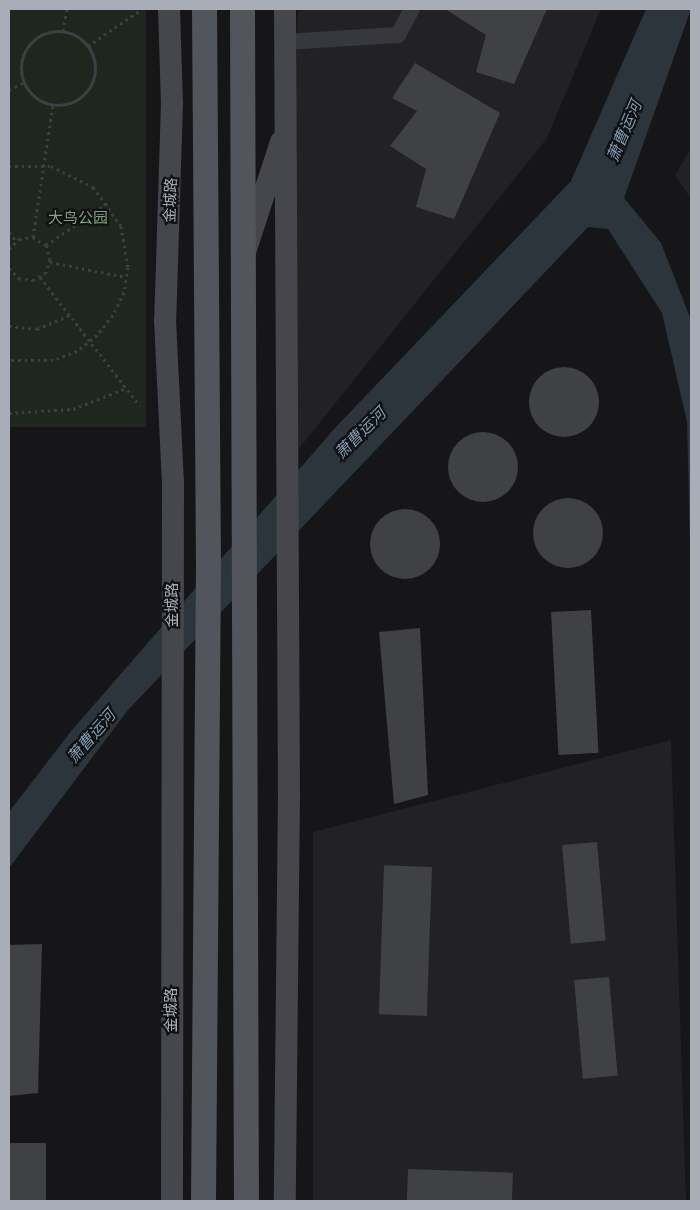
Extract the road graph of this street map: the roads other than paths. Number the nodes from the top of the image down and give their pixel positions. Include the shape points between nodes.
1 (169, 9) edge
2 (204, 9) edge
3 (242, 9) edge
4 (285, 9) edge
5 (412, 9) edge
6 (286, 42) junction
7 (287, 122) junction
8 (245, 253) junction
9 (200, 1196) edge
10 (172, 1201) edge
11 (246, 1201) edge
12 (285, 1201) edge

1 - 10 main road, 金城路 via 172,103 165,320 174,482
2 - 9 main road via 208,567
3 - 8 main road
4 - 6 main road
5 - 6 street via 398,35
6 - 7 main road
7 - 8 main road
7 - 12 main road
8 - 11 main road

